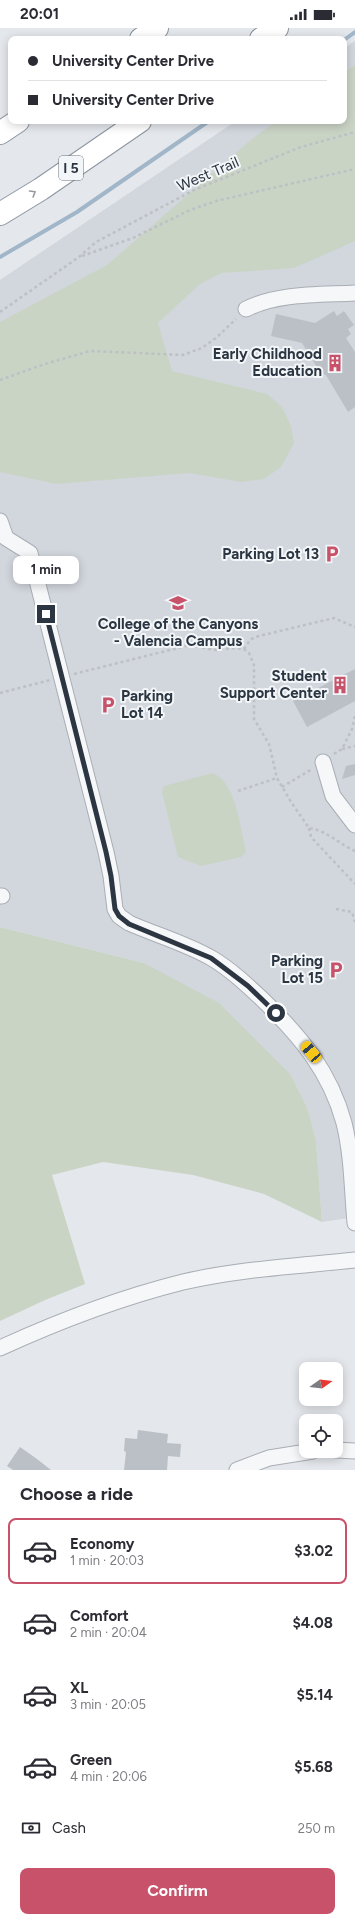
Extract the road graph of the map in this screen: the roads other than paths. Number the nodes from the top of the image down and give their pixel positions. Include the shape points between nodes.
1 (158, 28) edge
2 (277, 28) edge
3 (146, 36) edge
4 (265, 36) edge
5 (14, 124) edge
6 (136, 124) edge
7 (0, 133) edge
8 (0, 214) edge
9 (355, 293) edge
10 (246, 309) road end
11 (0, 521) edge
12 (323, 762) road end
13 (355, 825) edge
14 (355, 1223) edge
15 (355, 1260) edge
16 (0, 1348) edge
17 (343, 1450) edge
18 (355, 1451) edge
19 (299, 1453) edge
20 (237, 1470) edge

1 - 3 highway
2 - 4 highway
5 - 7 highway
8 -> 6 highway, I 5
9 - 10 street via 291,297 259,303
11 - 14 street via 6,538 30,553 106,852 115,909 129,924 206,956 225,967 292,1028 311,1052 325,1077 344,1124
12 - 13 street via 333,796
15 - 16 street via 270,1268 184,1282 100,1306
17 - 18 street
19 - 20 street via 269,1458

